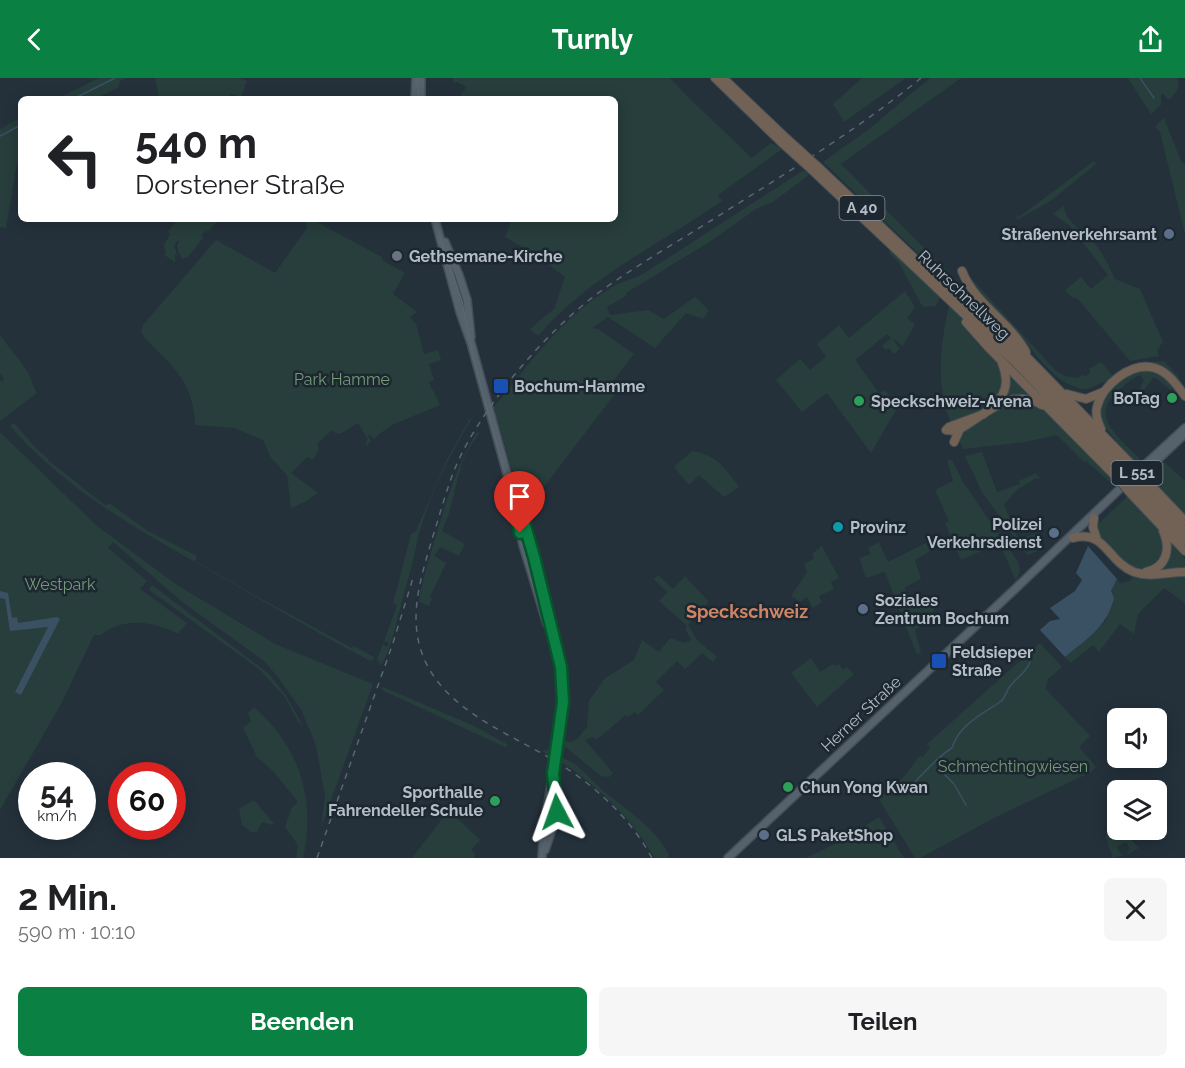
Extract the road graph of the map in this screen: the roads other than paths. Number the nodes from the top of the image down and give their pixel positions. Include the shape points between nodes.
1 (418, 78) edge
2 (715, 78) edge
3 (723, 78) edge
4 (731, 78) edge
5 (416, 96) edge
6 (421, 96) edge
7 (771, 124) junction
8 (784, 140) junction
9 (436, 222) edge
10 (962, 271) dead end
11 (955, 299) junction
12 (460, 312) junction
13 (470, 317) junction
14 (465, 329) junction
15 (471, 343) junction
16 (1001, 359) junction
17 (1036, 366) junction
18 (1056, 386) junction
19 (1107, 389) junction
20 (1185, 396) edge
21 (987, 411) junction
22 (1056, 414) junction
23 (1185, 428) edge
24 (960, 429) junction
25 (1185, 435) edge
26 (954, 442) dead end
27 (1113, 445) junction
28 (1127, 474) junction
29 (1139, 487) junction
30 (1094, 518) junction
31 (1157, 521) junction
32 (1185, 521) edge
33 (1185, 532) edge
34 (1073, 538) junction
35 (1097, 540) junction
36 (1185, 540) edge
37 (1185, 551) edge
38 (1034, 571) junction
39 (1185, 572) edge
40 (1138, 573) junction
41 (542, 858) edge
42 (728, 858) edge

1 - 5 main road
1 - 6 main road
2 - 8 highway, Ruhrschnellweg / A 40
3 - 7 highway, Ruhrschnellweg / A 40
4 - 7 highway
7 - 8 highway, Ruhrschnellweg / A 40
8 - 11 highway, Ruhrschnellweg / A 40, bridge
9 - 12 main road
9 - 13 main road via 459,275
10 - 17 highway via 973,291 1014,334
11 - 16 highway via 956,309
11 - 17 highway via 1004,334
11 - 28 highway, Ruhrschnellweg / A 40
12 - 13 main road
12 - 14 main road
13 - 14 main road
13 - 15 main road
14 - 15 main road
15 - 41 main road via 520,533 561,667 563,696
16 - 21 highway via 1005,389
16 - 22 highway
17 - 18 highway
18 - 19 highway via 1086,399
18 - 27 highway
19 - 20 highway via 1127,372 1149,367 1163,372
19 - 27 highway via 1096,416
21 - 22 highway via 1021,397
21 - 24 highway
21 - 24 highway via 946,430
22 - 28 highway
23 - 38 main road, Herner Straße / L 551
24 - 26 highway
25 - 30 main road, Herner Straße / L 551
27 - 28 highway
28 - 29 highway, Ruhrschnellweg / A 40, bridge
28 - 29 highway, bridge
29 - 31 highway
29 - 32 highway
29 - 33 highway, Ruhrschnellweg / A 40
29 - 36 highway, Ruhrschnellweg / A 40
30 - 34 main road, Herner Straße / L 551
30 - 35 highway
31 - 37 highway
31 - 40 highway via 1167,541 1167,554 1156,568
34 - 35 highway via 1086,535
34 - 38 main road, Herner Straße / L 551
35 - 40 highway via 1120,564
38 - 42 main road, Herner Straße / L 551
39 - 40 highway

